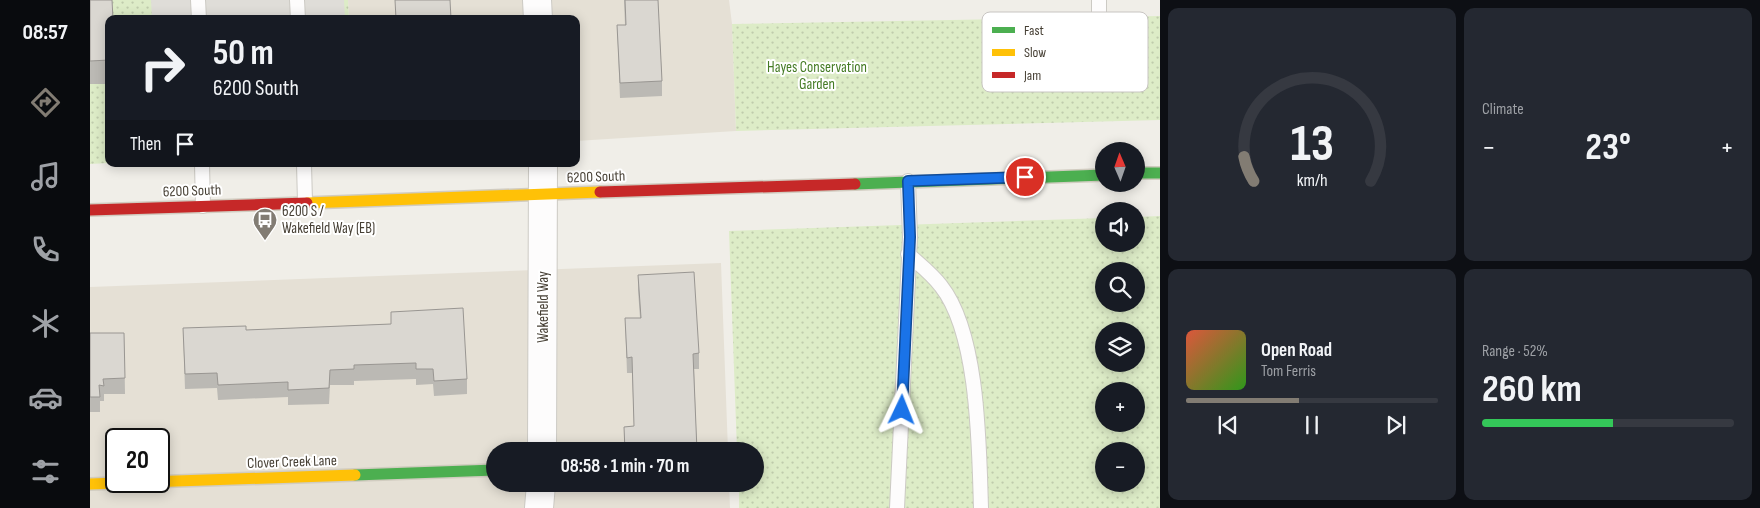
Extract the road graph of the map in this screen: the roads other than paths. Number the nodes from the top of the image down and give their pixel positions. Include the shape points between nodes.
1 (198, 0) edge
2 (297, 0) edge
3 (537, 0) edge
4 (199, 15) edge
5 (298, 15) edge
6 (538, 15) edge
7 (202, 167) edge
8 (304, 167) edge
9 (543, 167) edge
10 (1160, 173) edge
11 (1095, 174) edge
12 (1145, 174) edge
13 (908, 181) junction
14 (544, 194) junction
15 (306, 202) junction
16 (204, 206) junction
17 (90, 210) edge
18 (908, 254) junction
19 (542, 442) edge
20 (486, 470) edge
21 (90, 484) edge
22 (540, 492) edge
23 (539, 508) edge
24 (897, 508) edge
25 (981, 508) edge

1 - 4 lane
2 - 5 lane
3 - 6 street
7 - 16 lane
8 - 15 lane
9 - 14 street, Wakefield Way
10 - 12 main road
11 - 13 main road, 6200 South
13 - 14 main road, 6200 South
13 - 18 lane
14 - 15 main road, 6200 South
14 - 19 street, Wakefield Way
15 - 16 main road, 6200 South
16 - 17 main road, 6200 South
18 - 24 lane
18 - 25 lane via 942,287 966,335 979,438
20 - 21 main road, Clover Creek Lane
22 - 23 street

